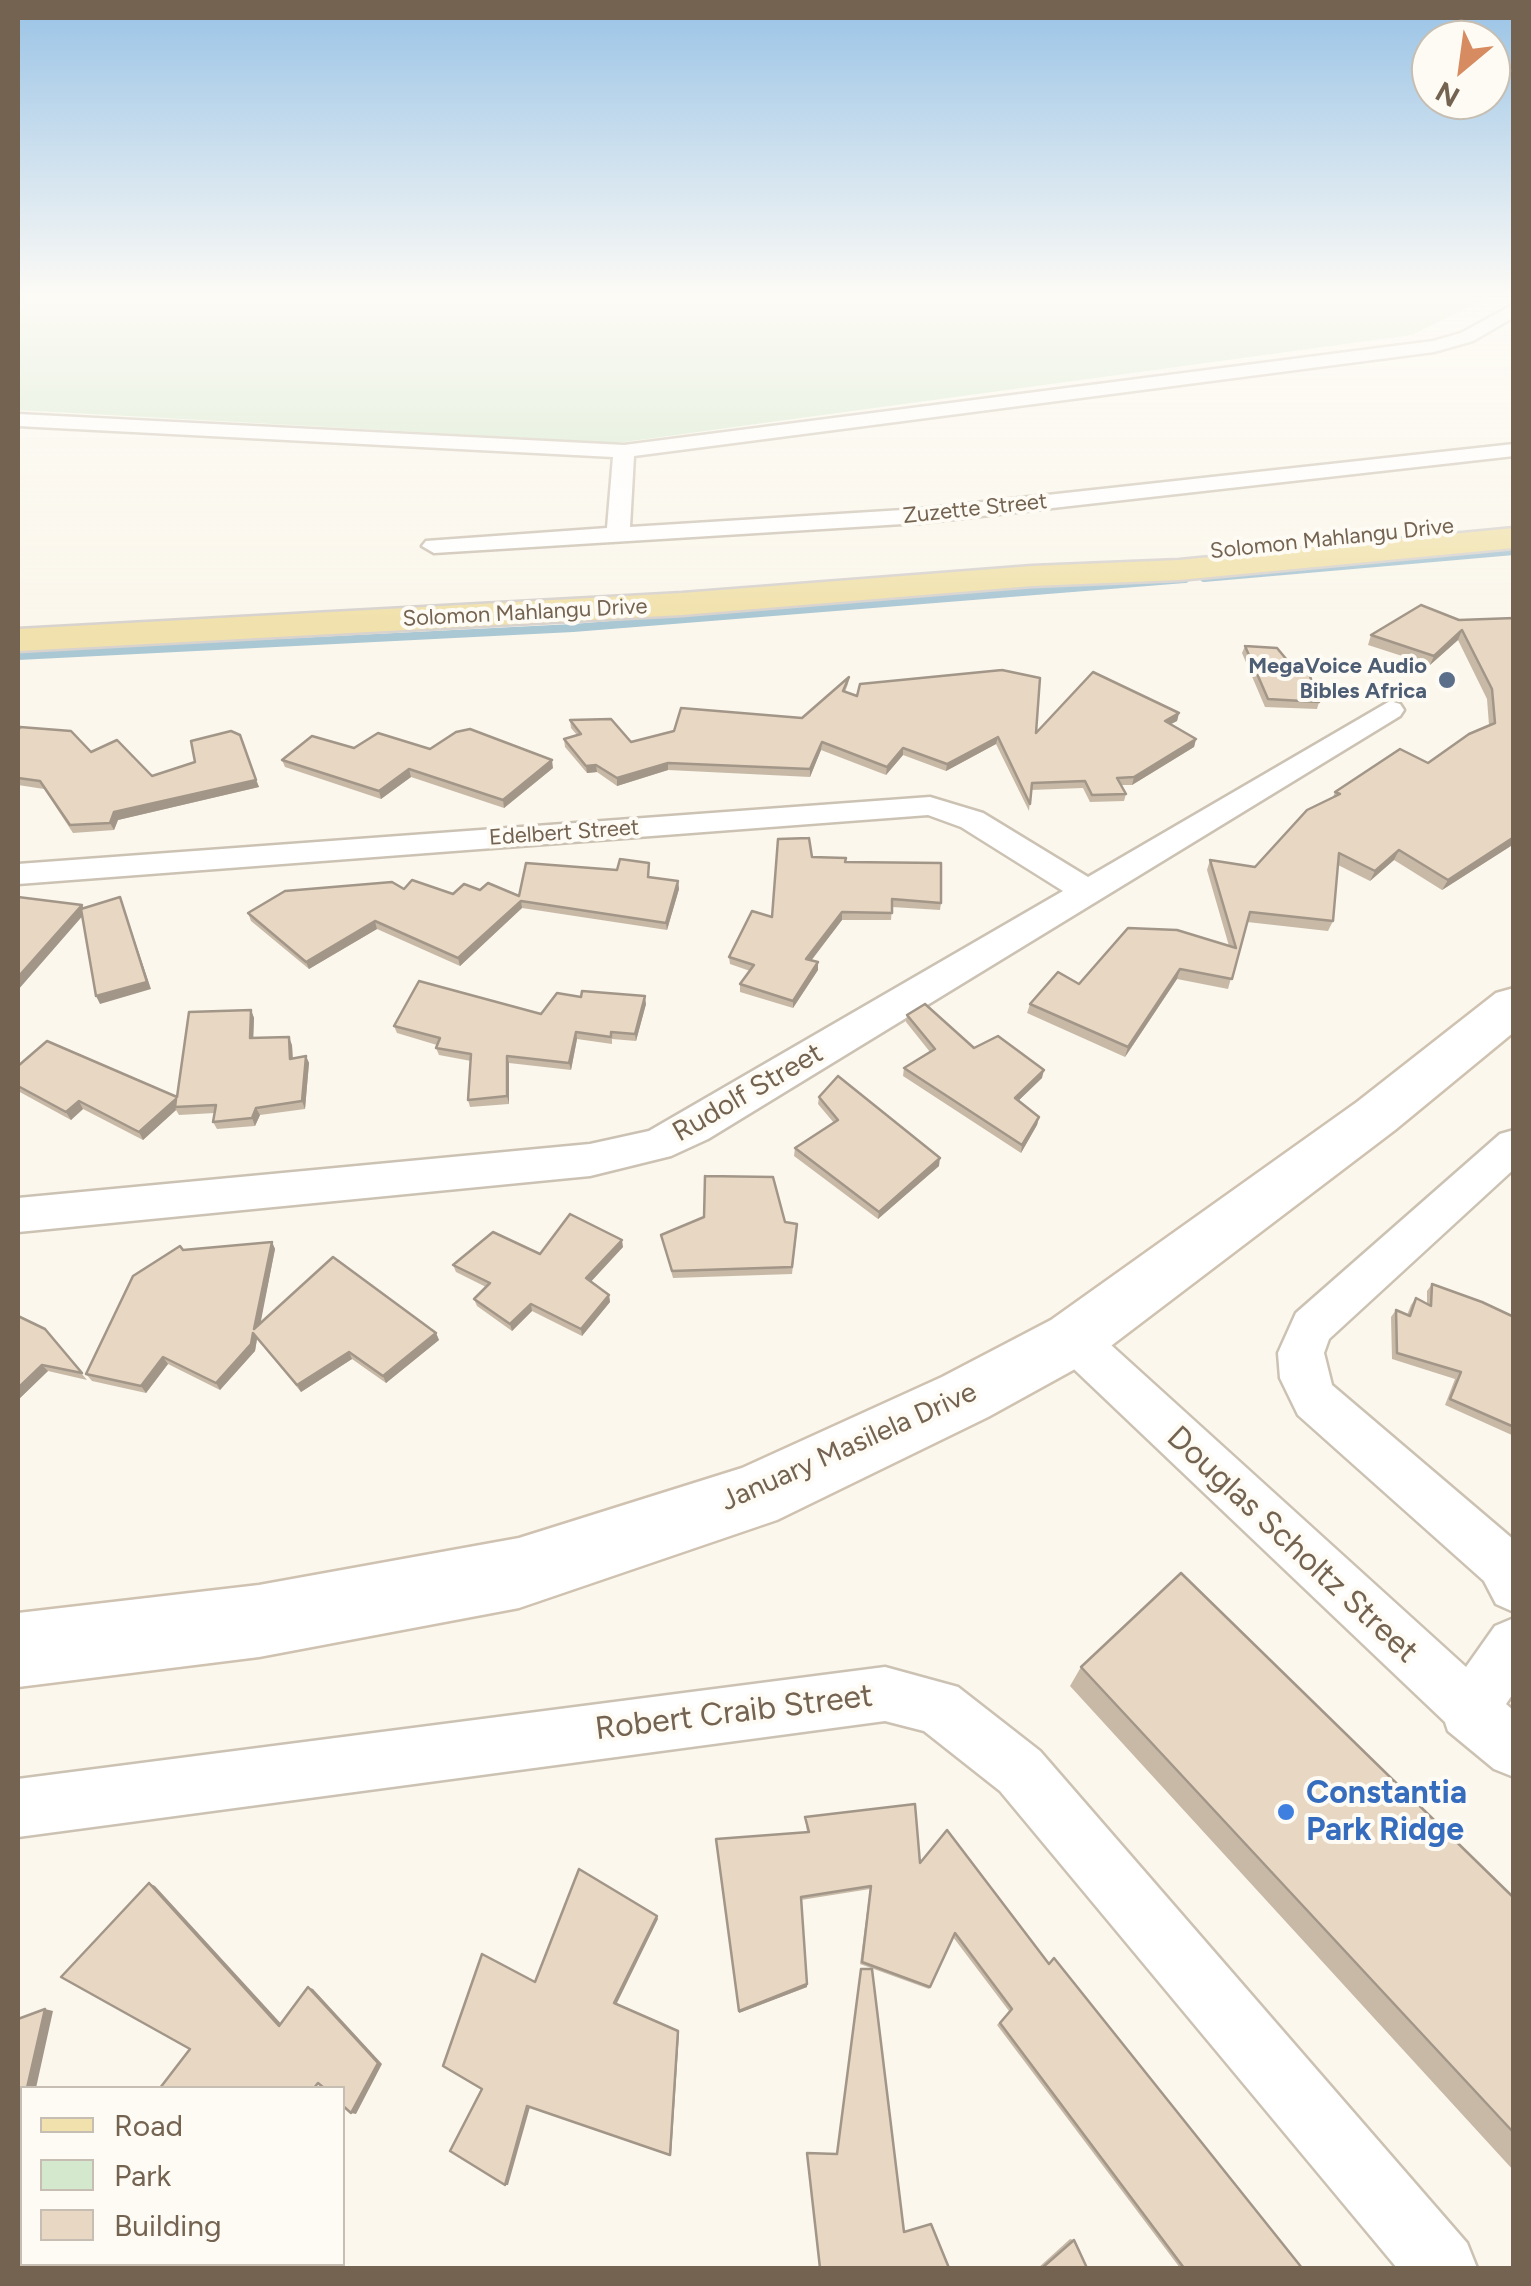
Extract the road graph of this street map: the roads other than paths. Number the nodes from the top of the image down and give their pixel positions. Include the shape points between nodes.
1 (989, 404) edge
2 (18, 420) edge
3 (1514, 450) edge
4 (624, 451) junction
5 (1514, 518) edge
6 (618, 533) junction
7 (1514, 538) edge
8 (434, 546) dead end
9 (1032, 576) junction
10 (18, 640) edge
11 (1390, 710) dead end
12 (18, 874) edge
13 (1088, 892) junction
14 (1514, 1005) edge
15 (1514, 1145) edge
16 (18, 1214) edge
17 (1073, 1339) junction
18 (1514, 1586) edge
19 (1514, 1645) edge
20 (18, 1650) edge
21 (1468, 1711) junction
22 (1514, 1749) edge
23 (18, 1808) edge
24 (1442, 2268) edge

1 - 4 street
2 - 4 street
3 - 6 street, Zuzette Street via 919,516
4 - 6 street
5 - 9 main road, Solomon Mahlangu Drive
6 - 8 street, Zuzette Street
7 - 9 main road, Solomon Mahlangu Drive via 1180,570
9 - 10 main road, Solomon Mahlangu Drive via 564,612
11 - 13 street, Rudolf Street
12 - 13 street, Edelbert Street via 930,806 972,820
13 - 16 street, Rudolf Street via 658,1145 590,1160
14 - 17 main road, January Masilela Drive via 1376,1116
15 - 18 street via 1312,1327 1301,1352 1302,1378 1315,1400 1502,1563
17 - 20 main road, January Masilela Drive via 753,1497 519,1573 259,1621
17 - 21 street, Douglas Scholtz Street
19 - 21 street
21 - 22 street, Douglas Scholtz Street
23 - 24 street, Robert Craib Street via 885,1694 938,1708 1020,1772

